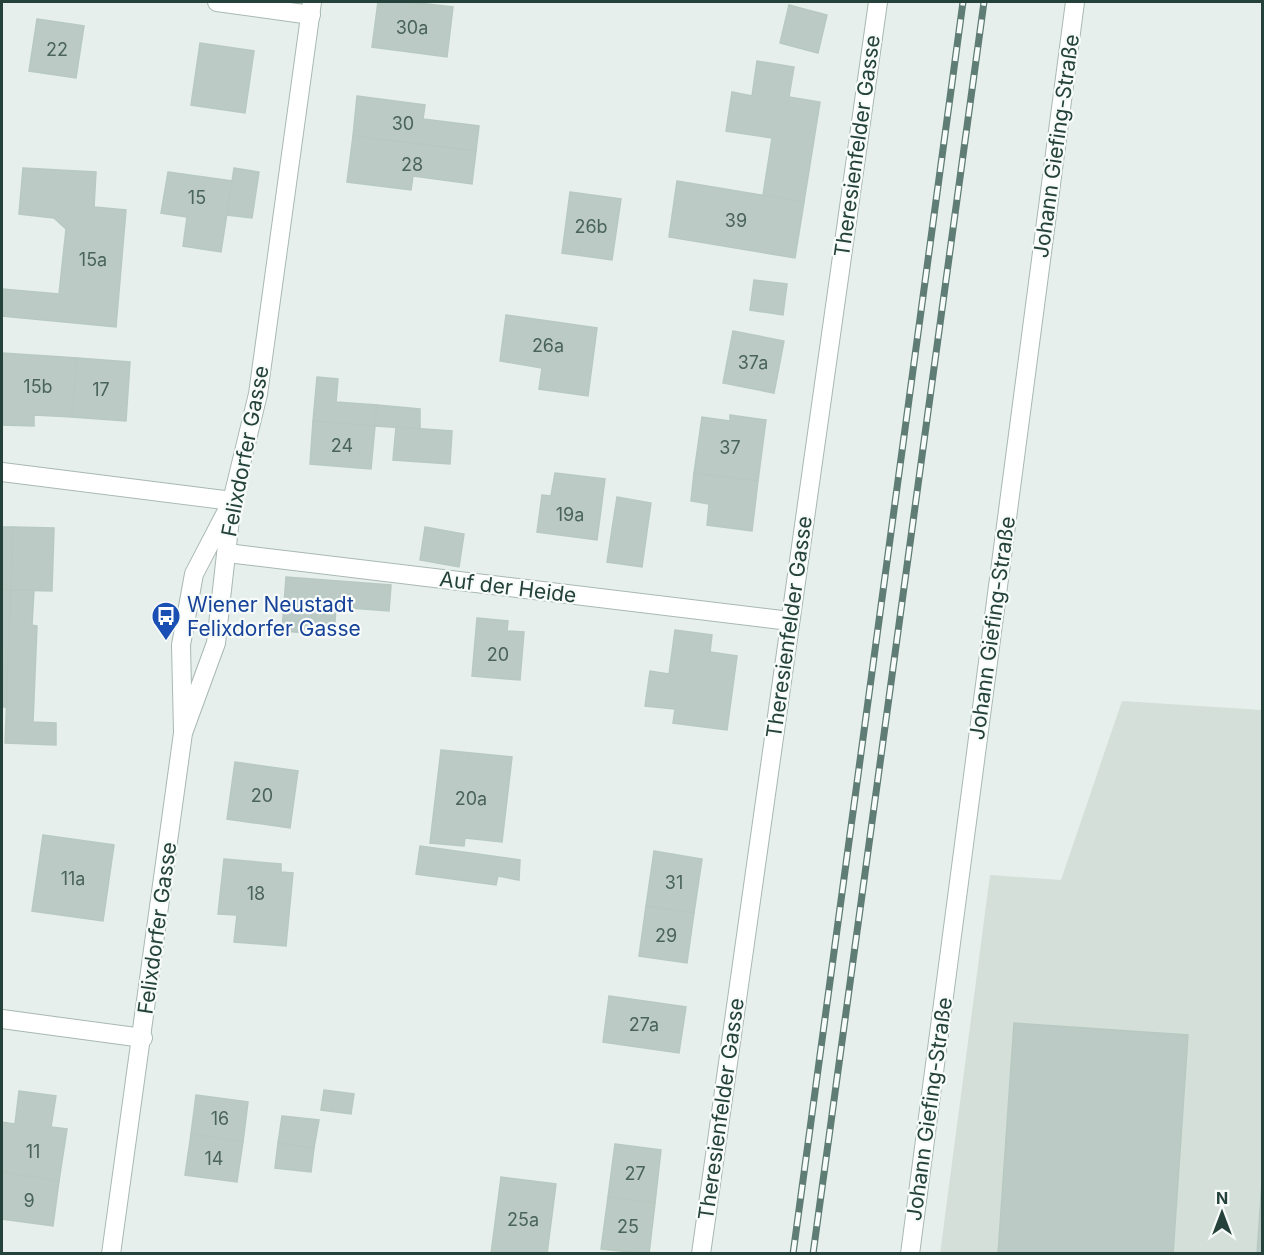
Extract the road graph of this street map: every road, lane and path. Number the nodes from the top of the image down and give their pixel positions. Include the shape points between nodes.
1 (217, 2) edge
2 (878, 2) edge
3 (1075, 2) edge
4 (312, 8) edge
5 (2, 472) edge
6 (232, 501) junction
7 (227, 553) junction
8 (790, 621) junction
9 (183, 733) junction
10 (2, 1019) edge
11 (143, 1038) junction
12 (111, 1254) edge
13 (701, 1254) edge
14 (909, 1254) edge

1 - 4 street
2 - 8 street, Theresienfelder Gasse
3 - 14 street, Johann Giefing-Straße
4 - 6 street, Felixdorfer Gasse via 258,394
5 - 6 street
6 - 7 street, Felixdorfer Gasse
6 - 9 street via 194,574 181,645
7 - 8 street, Auf der Heide
7 - 9 street, Felixdorfer Gasse via 216,643
8 - 13 street, Theresienfelder Gasse
9 - 11 street, Felixdorfer Gasse
10 - 11 street
11 - 12 street, Felixdorfer Gasse

